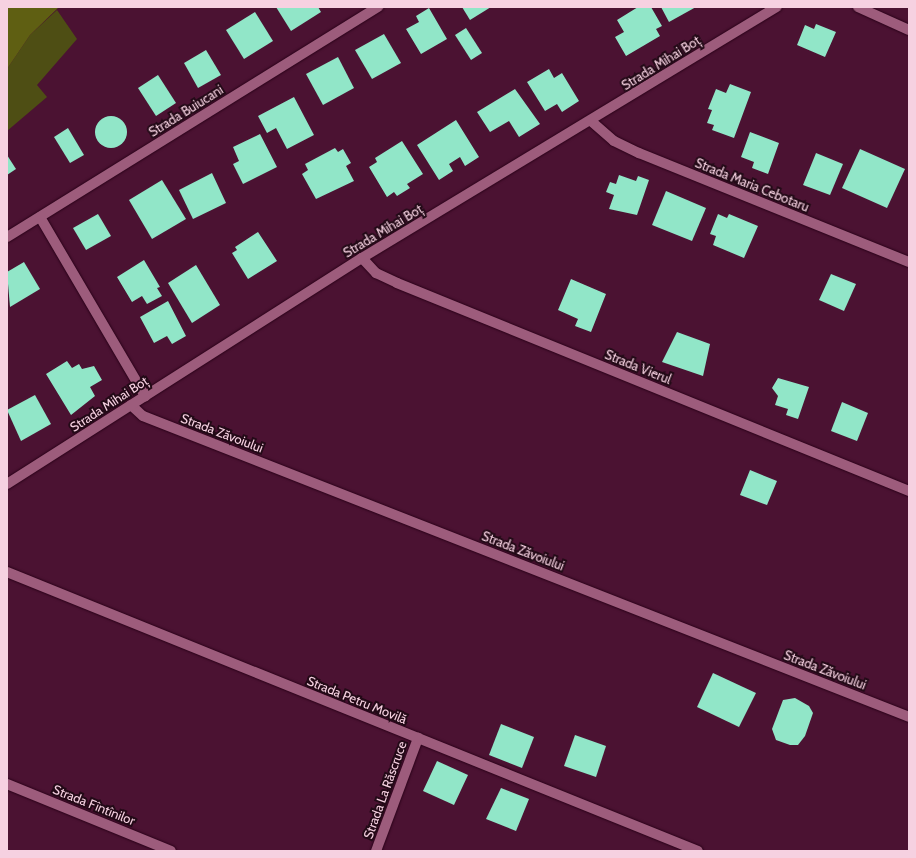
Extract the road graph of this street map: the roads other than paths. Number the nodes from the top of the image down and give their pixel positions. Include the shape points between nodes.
1 (378, 7) edge
2 (777, 7) edge
3 (858, 7) edge
4 (909, 30) edge
5 (591, 122) junction
6 (40, 217) junction
7 (7, 237) edge
8 (362, 258) junction
9 (909, 262) edge
10 (145, 396) junction
11 (131, 405) junction
12 (7, 484) edge
13 (909, 491) edge
14 (7, 572) edge
15 (909, 717) edge
16 (418, 738) junction
17 (7, 784) edge
18 (171, 851) edge
19 (376, 851) edge
20 (698, 851) edge

1 - 6 street, Strada Buiucani
2 - 5 street, Strada Mihai Boț
3 - 4 street
5 - 8 street, Strada Mihai Boț
5 - 9 street, Strada Maria Cebotaru via 614,141 639,153
6 - 7 street, Strada Buiucani
6 - 10 street
8 - 10 street, Strada Mihai Boț
8 - 13 street, Strada Vierul via 376,272 397,283
10 - 11 street, Strada Mihai Boț
11 - 12 street, Strada Mihai Boț
11 - 15 street, Strada Zăvoiului via 143,416
14 - 16 street, Strada Petru Movilă
16 - 19 street, Strada La Răscruce
16 - 20 street, Strada Petru Movilă
17 - 18 street, Strada Fîntînilor

